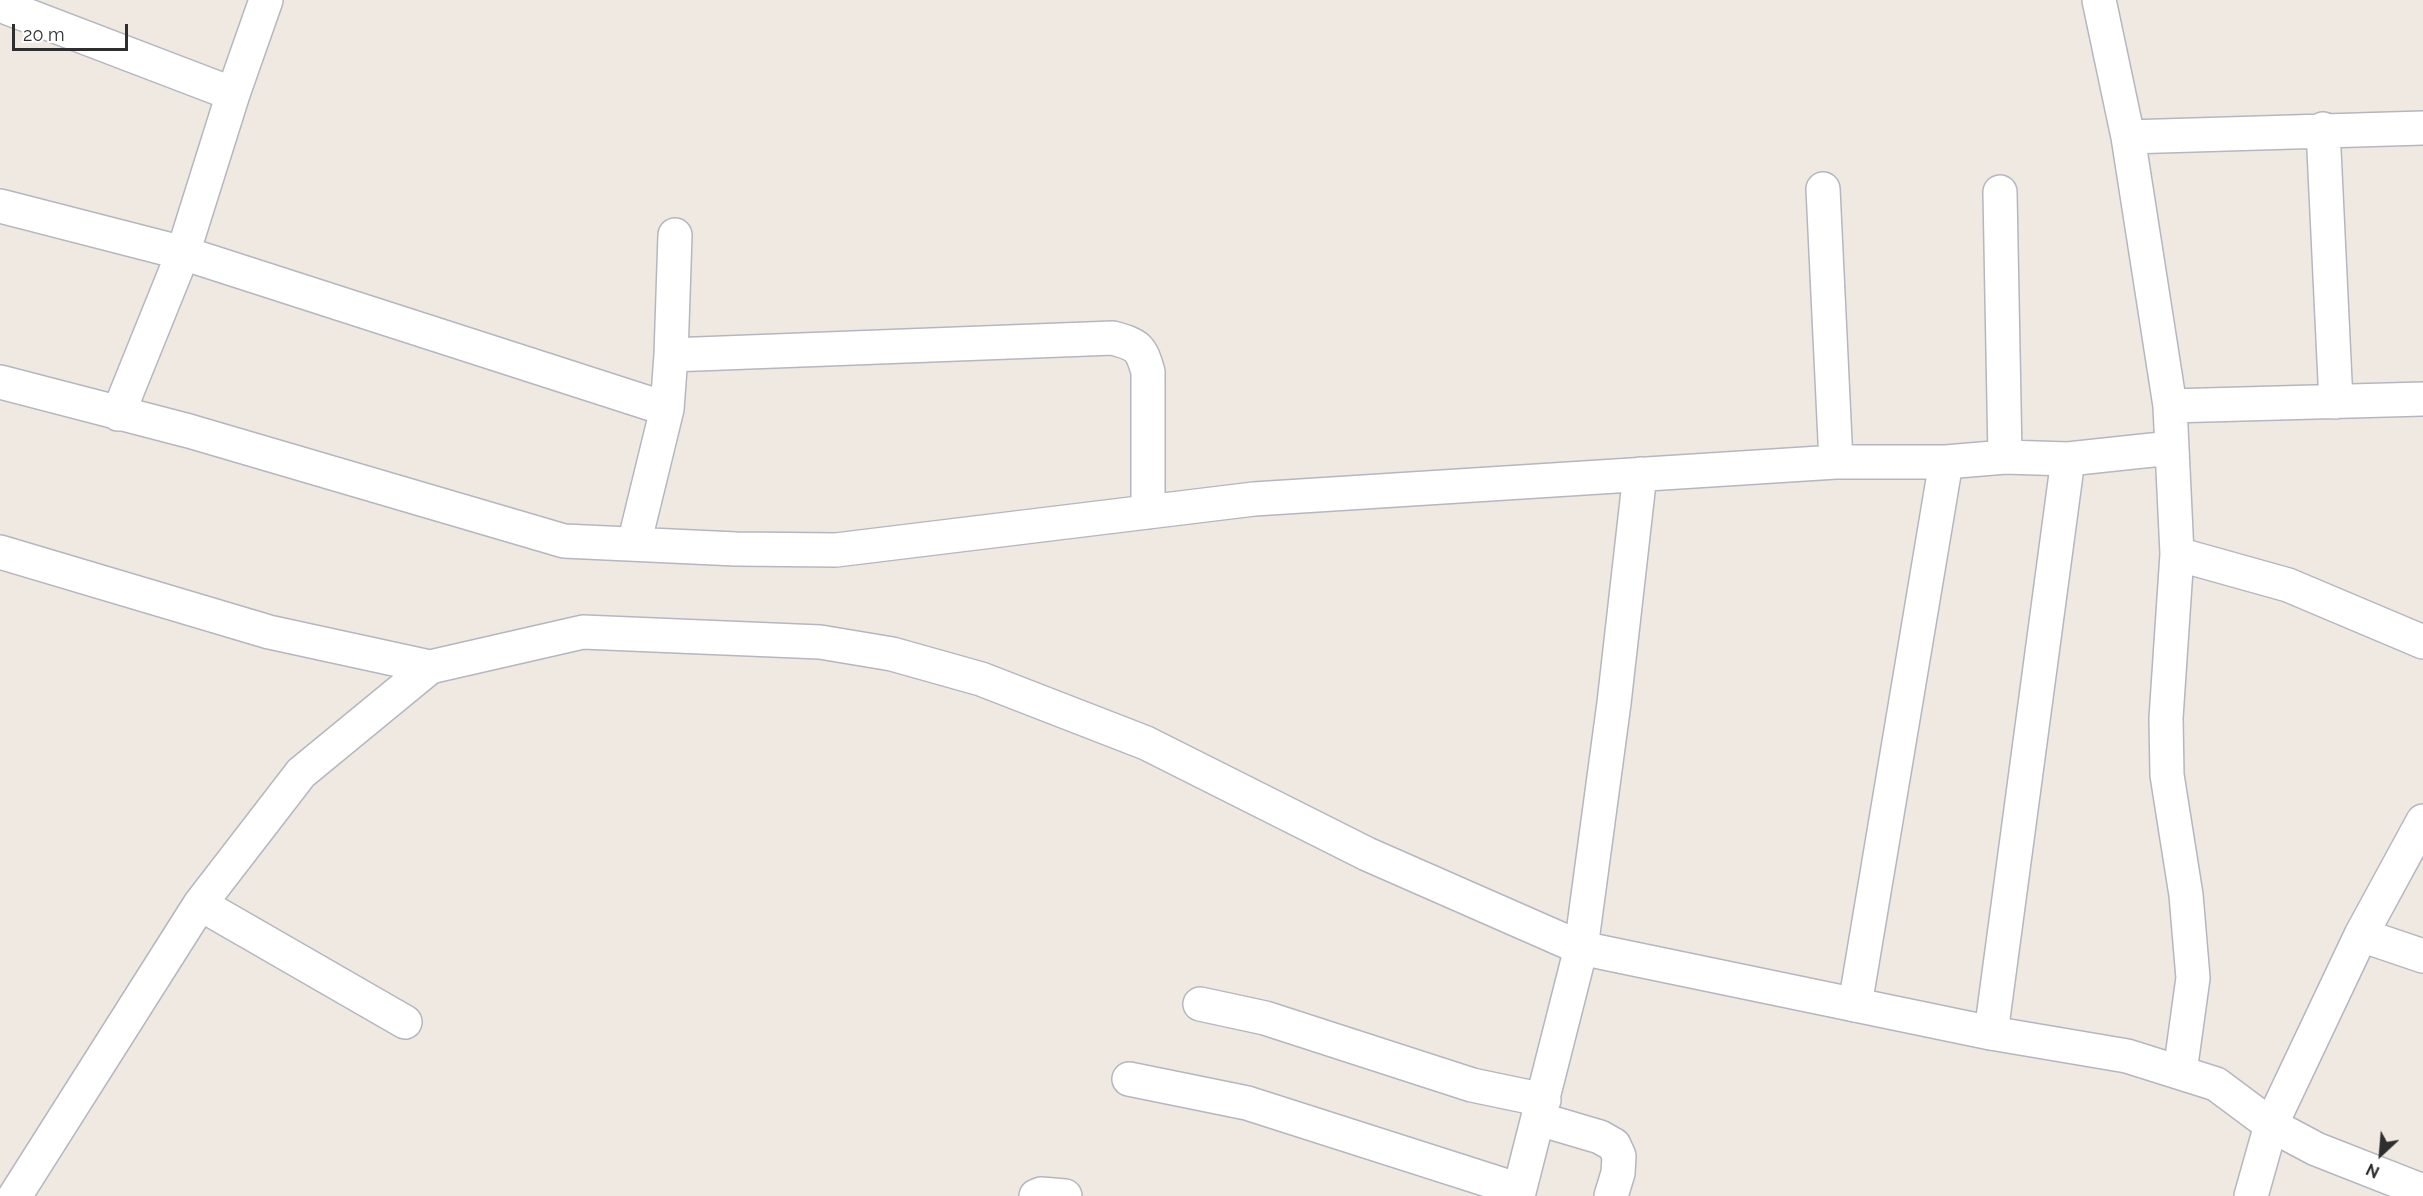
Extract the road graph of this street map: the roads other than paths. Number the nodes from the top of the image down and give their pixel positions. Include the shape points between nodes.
1 (266, 0) edge
2 (2099, 0) edge
3 (0, 5) edge
4 (233, 94) junction
5 (2423, 128) edge
6 (2323, 129) junction
7 (2128, 137) junction
8 (1823, 189) dead end
9 (2000, 192) dead end
10 (0, 206) edge
11 (675, 235) dead end
12 (183, 253) junction
13 (671, 355) junction
14 (0, 382) edge
15 (2423, 399) edge
16 (2336, 402) junction
17 (2170, 406) junction
18 (667, 409) junction
19 (118, 414) junction
20 (2171, 448) junction
21 (2005, 457) junction
22 (2068, 459) junction
23 (1836, 462) junction
24 (1946, 462) junction
25 (1640, 474) junction
26 (1148, 512) junction
27 (634, 544) junction
28 (0, 552) edge
29 (2177, 554) junction
30 (2423, 642) edge
31 (430, 668) junction
32 (2423, 821) edge
33 (200, 904) junction
34 (2361, 935) junction
35 (1581, 948) junction
36 (2423, 956) edge
37 (1200, 1004) dead end
38 (1855, 1005) junction
39 (405, 1022) dead end
40 (1991, 1033) junction
41 (2180, 1072) junction
42 (1129, 1079) dead end
43 (1541, 1109) junction
44 (2271, 1125) junction
45 (2423, 1191) edge
46 (1518, 1193) edge
47 (15, 1196) edge
48 (1036, 1196) edge
49 (1065, 1196) edge
50 (1611, 1196) edge
51 (2251, 1196) edge

1 - 4 street
2 - 7 street
3 - 4 street
4 - 12 street
5 - 6 street
6 - 7 street
6 - 16 street
7 - 17 street
8 - 23 street
9 - 21 street
10 - 12 street
11 - 13 street
12 - 18 street
12 - 19 street
13 - 18 street
13 - 26 street via 1113,338 1128,342 1143,354 1148,372
14 - 19 street
15 - 16 street
16 - 17 street
17 - 20 street
18 - 27 street
19 - 27 street via 189,431 564,541
20 - 22 street
20 - 29 street
21 - 22 street
21 - 24 street
22 - 40 street
23 - 24 street
23 - 25 street
24 - 38 street
25 - 26 street via 1254,499
25 - 35 street
26 - 27 street via 836,550
28 - 31 street via 269,632
29 - 30 street via 2288,585
29 - 41 street via 2166,718 2167,775 2186,895 2193,978
31 - 33 street via 302,773
31 - 35 street via 583,632 820,642 892,654 981,679 1146,744 1367,854
32 - 34 street
33 - 39 street
33 - 47 street
34 - 36 street
34 - 44 street
35 - 38 street
35 - 43 street
37 - 43 street via 1265,1018
38 - 40 street
40 - 41 street via 2127,1056
41 - 44 street via 2216,1084
42 - 46 street via 1247,1103
43 - 46 street
43 - 50 street via 1614,1145 1619,1156
44 - 45 street via 2316,1149
44 - 51 street
48 - 49 street

